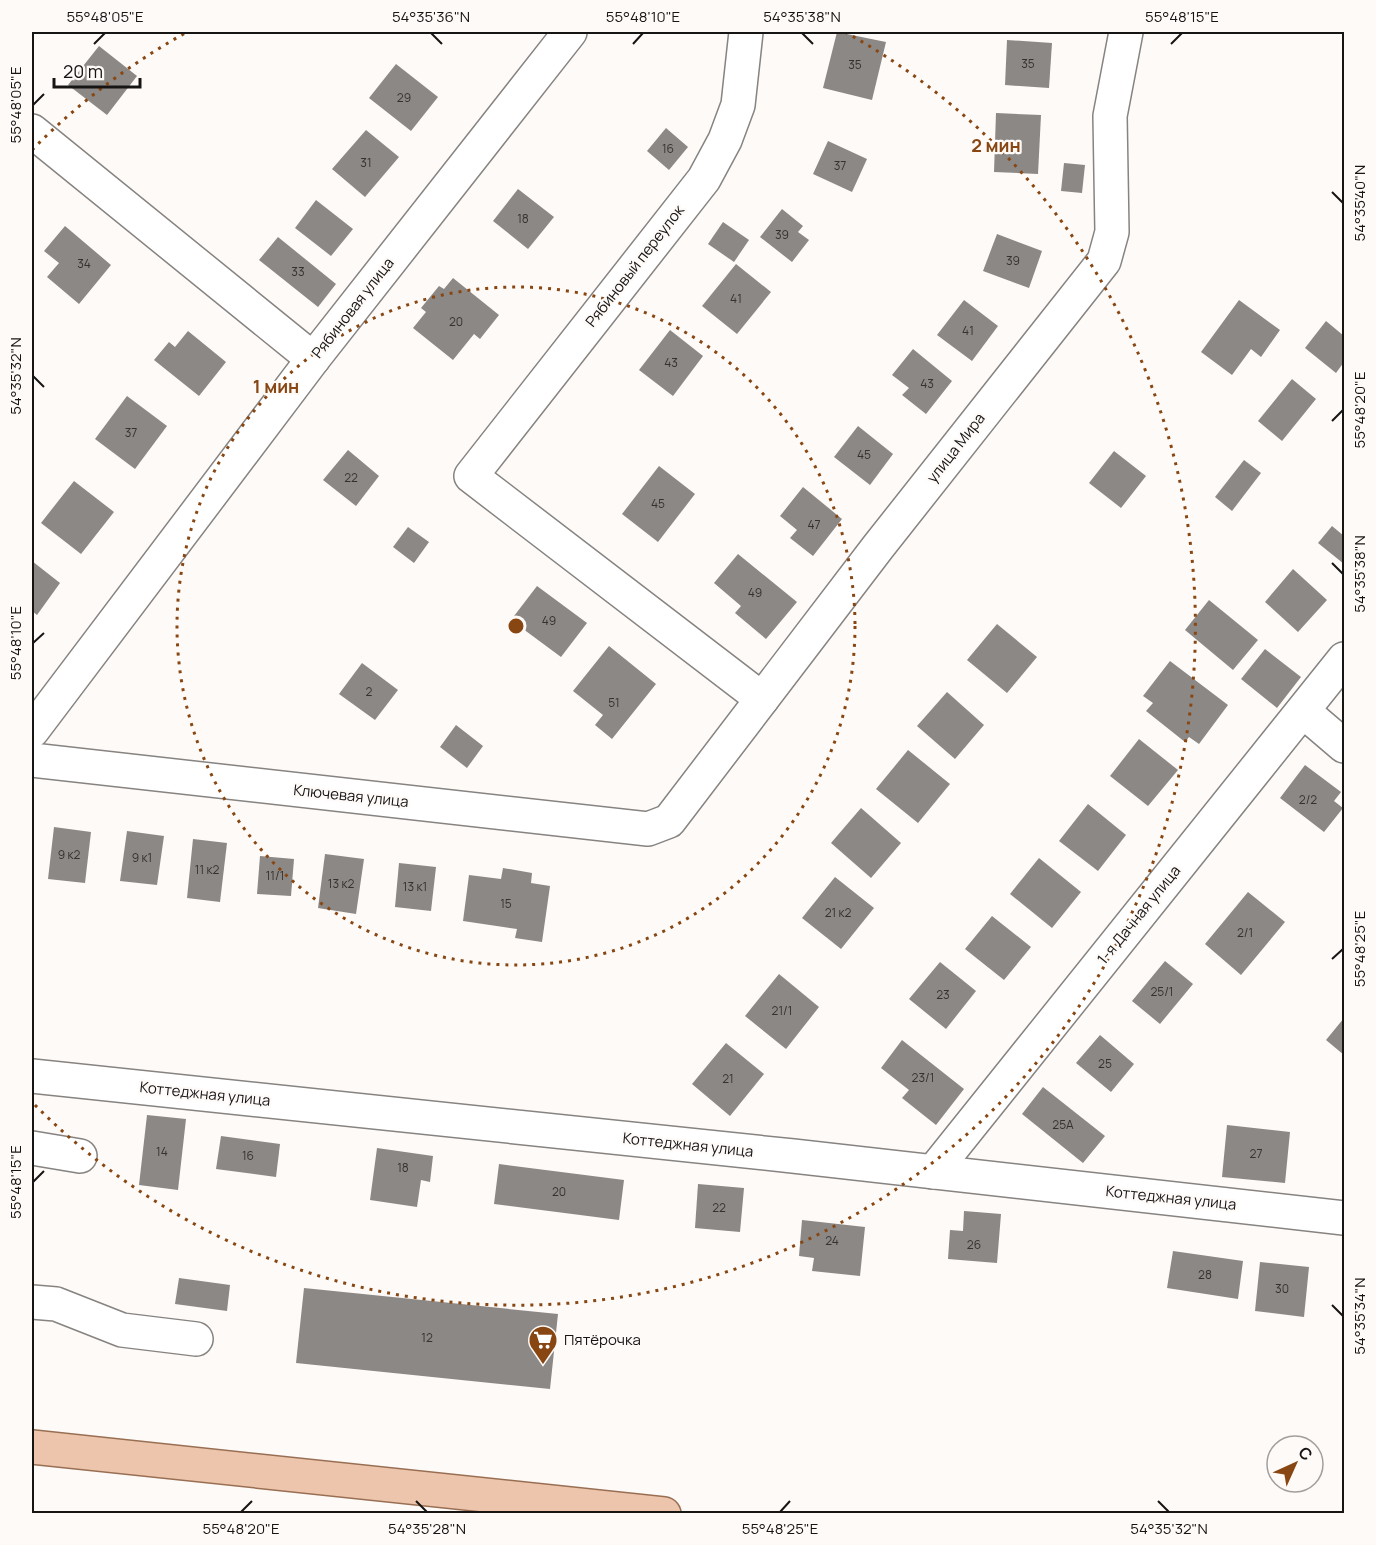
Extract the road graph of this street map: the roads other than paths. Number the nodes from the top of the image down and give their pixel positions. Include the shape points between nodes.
1 (570, 32) edge
2 (746, 32) edge
3 (1126, 32) edge
4 (32, 131) edge
5 (313, 359) junction
6 (1344, 659) edge
7 (762, 699) junction
8 (1303, 711) junction
9 (32, 731) edge
10 (1344, 746) edge
11 (32, 760) edge
12 (669, 820) joint
13 (32, 1076) edge
14 (32, 1148) edge
15 (80, 1156) dead end
16 (933, 1172) junction
17 (1344, 1218) edge
18 (32, 1302) edge
19 (196, 1340) dead end
20 (32, 1428) edge
21 (32, 1447) edge
22 (68, 1451) junction
23 (664, 1514) edge

1 - 5 street, Рябиновая улица
2 - 7 street, Рябиновый переулок via 738,105 704,179 471,476
3 - 7 street, улица Мира via 1110,116 1112,232 1104,261
4 - 5 street
5 - 9 street, Рябиновая улица
6 - 8 street, 1-я Дачная улица
7 - 12 street, улица Мира
8 - 10 street
8 - 16 street, 1-я Дачная улица
11 - 12 street, Ключевая улица via 648,829
13 - 16 street, Коттеджная улица
14 - 15 street
16 - 17 street, Коттеджная улица
18 - 19 street via 56,1304 122,1330
20 - 22 main road
21 - 22 main road
22 - 23 main road

